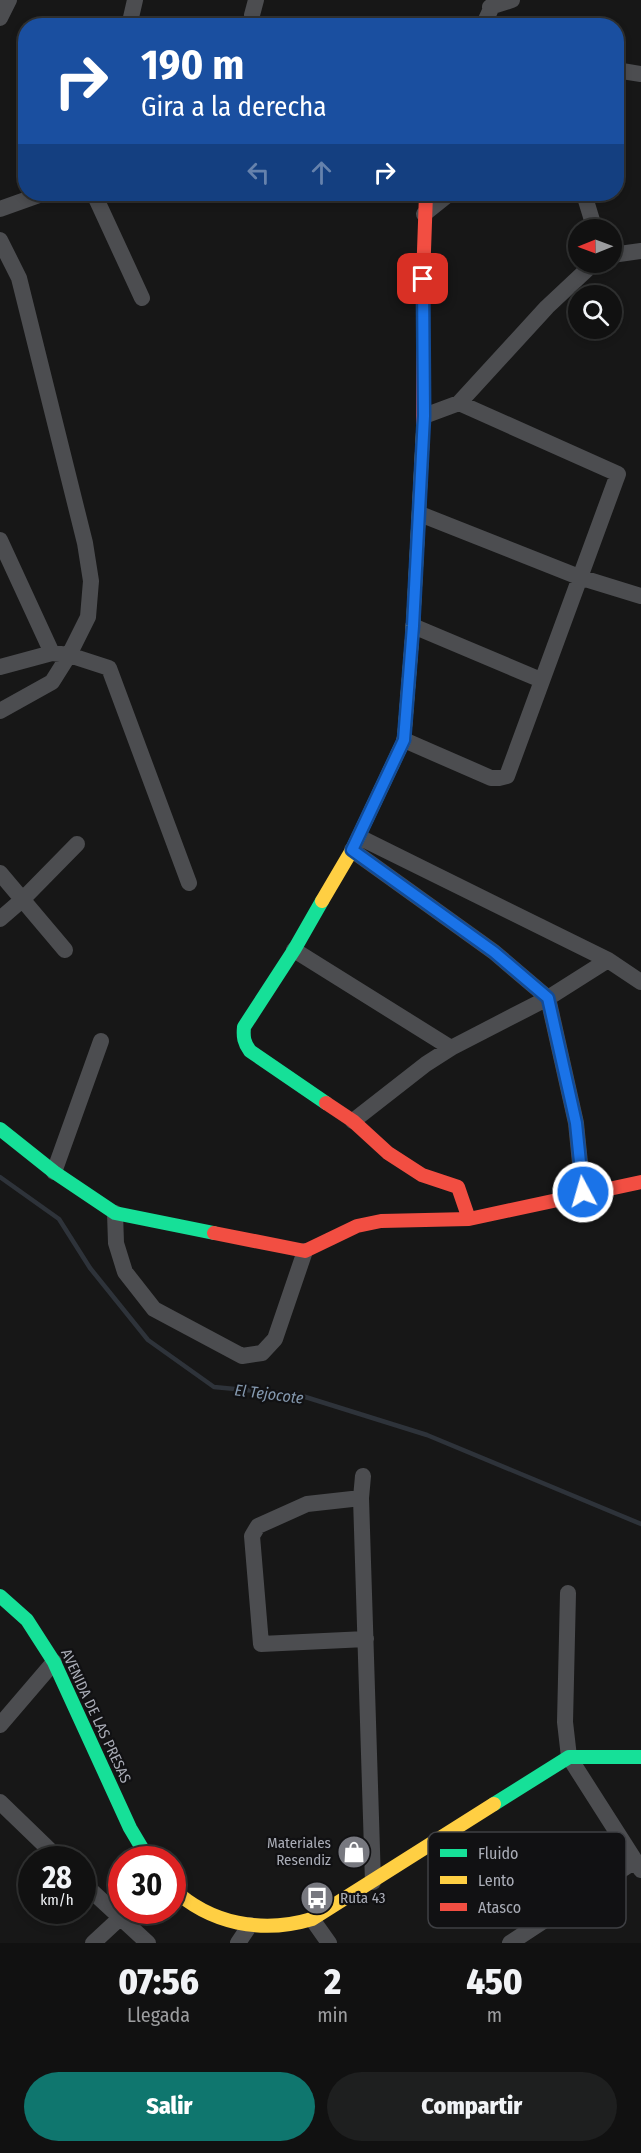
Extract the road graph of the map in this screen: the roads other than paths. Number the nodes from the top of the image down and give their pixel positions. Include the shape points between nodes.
1 (9, 0) edge
2 (135, 0) edge
3 (512, 0) edge
4 (493, 4) edge
5 (0, 18) edge
6 (131, 18) edge
7 (487, 18) edge
8 (624, 71) edge
9 (641, 74) edge
10 (22, 201) edge
11 (97, 201) edge
12 (425, 201) edge
13 (440, 201) edge
14 (586, 201) edge
15 (0, 209) edge
16 (424, 214) junction
17 (592, 219) edge
18 (0, 240) edge
19 (641, 251) edge
20 (622, 254) edge
21 (583, 273) edge
22 (142, 298) dead end
23 (459, 403) junction
24 (424, 416) junction
25 (420, 514) junction
26 (0, 540) edge
27 (579, 577) junction
28 (641, 596) edge
29 (413, 626) junction
30 (52, 653) junction
31 (69, 655) junction
32 (0, 667) edge
33 (541, 680) junction
34 (0, 711) edge
35 (404, 740) junction
36 (77, 844) dead end
37 (355, 844) junction
38 (0, 873) edge
39 (189, 883) dead end
40 (22, 900) junction
41 (0, 919) edge
42 (65, 950) dead end
43 (294, 950) junction
44 (608, 960) junction
45 (641, 982) edge
46 (548, 998) junction
47 (101, 1041) dead end
48 (451, 1048) junction
49 (353, 1121) junction
50 (0, 1129) edge
51 (54, 1172) junction
52 (641, 1182) edge
53 (583, 1192) junction
54 (115, 1213) junction
55 (469, 1219) junction
56 (305, 1251) junction
57 (363, 1476) dead end
58 (361, 1498) junction
59 (567, 1593) dead end
60 (0, 1596) edge
61 (366, 1639) junction
62 (54, 1662) junction
63 (0, 1725) edge
64 (569, 1757) junction
65 (641, 1757) edge
66 (0, 1802) edge
67 (451, 1832) edge
68 (616, 1832) edge
69 (46, 1846) edge
70 (141, 1846) edge
71 (428, 1847) edge
72 (626, 1847) edge
73 (638, 1866) edge
74 (373, 1882) junction
75 (96, 1895) edge
76 (186, 1901) edge
77 (108, 1907) edge
78 (312, 1919) junction
79 (114, 1924) edge
80 (127, 1924) edge
81 (250, 1924) junction
82 (535, 1928) edge
83 (93, 1943) edge
84 (148, 1943) edge
85 (238, 1943) edge
86 (329, 1943) edge
87 (510, 1943) edge

1 - 5 street
2 - 6 street
3 - 4 street
4 - 7 street
8 - 9 street
10 - 15 street
11 - 22 street
12 - 16 street
13 - 16 street
14 - 17 street
16 - 24 street
18 - 31 street via 19,278 85,543 91,581 88,617
19 - 20 street
21 - 23 street
23 - 24 street
23 - 27 street via 618,474
24 - 25 street
25 - 27 street
25 - 29 street
26 - 30 street
27 - 28 street
27 - 33 street
29 - 33 street
29 - 35 street
30 - 31 street
30 - 32 street
31 - 34 street via 52,682
31 - 39 street via 109,668
33 - 35 street via 507,776 491,778
35 - 37 street
36 - 40 street
37 - 43 street
37 - 44 street
37 - 46 street
38 - 40 street
40 - 41 street
40 - 42 street
43 - 48 street
43 - 49 street via 244,1027 245,1046
44 - 45 street
44 - 46 street
46 - 48 street
46 - 53 street via 576,1123
47 - 51 street
48 - 49 street
49 - 55 street via 388,1153 422,1175 458,1186
50 - 51 street
51 - 54 street
52 - 53 street
53 - 55 street
54 - 56 street
54 - 56 street via 116,1243 125,1272 154,1309 242,1356 262,1353 275,1339
55 - 56 street via 381,1221 357,1226
57 - 58 street
58 - 61 street
58 - 61 street via 307,1504 258,1526 252,1536 261,1644
59 - 64 street
60 - 62 street, AVENIDA DE LAS PRESAS via 27,1620
61 - 74 street
62 - 63 street
62 - 70 street, AVENIDA DE LAS PRESAS
64 - 65 street
64 - 67 street
64 - 68 street
66 - 69 street
71 - 74 street
72 - 73 street
74 - 78 street
75 - 77 street
76 - 81 street via 219,1918
78 - 81 street via 272,1927
78 - 86 street
79 - 83 street
80 - 84 street
81 - 85 street
82 - 87 street

